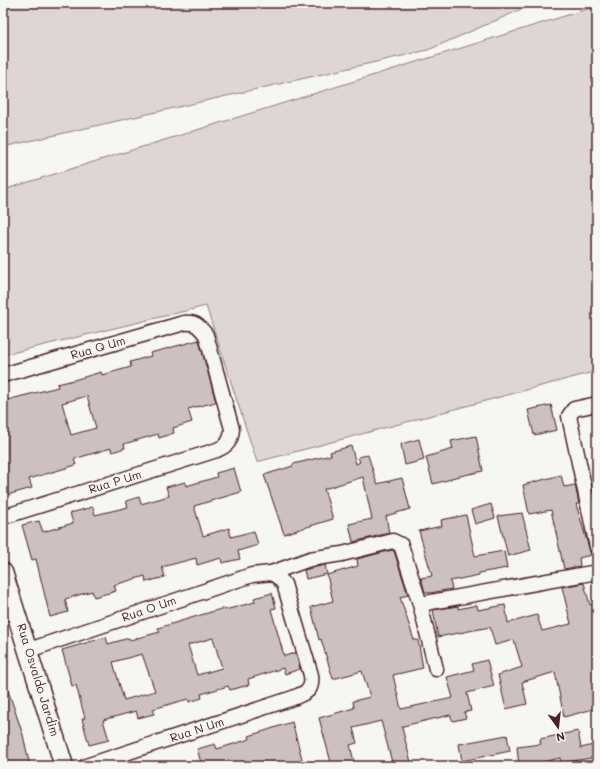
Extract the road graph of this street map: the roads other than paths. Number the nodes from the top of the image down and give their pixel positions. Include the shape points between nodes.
1 (3, 375) edge
2 (597, 404) edge
3 (227, 445) joint
4 (3, 517) edge
5 (597, 547) edge
6 (3, 572) edge
7 (597, 572) edge
8 (271, 573) junction
9 (420, 604) junction
10 (29, 650) junction
11 (436, 669) dead end
12 (64, 766) edge
13 (86, 766) edge

1 - 3 street, Rua Q Um via 193,322 200,326 206,335 228,414 232,439
2 - 5 street via 574,409 569,416
3 - 4 street, Rua P Um via 210,453
6 - 10 street, Rua Osvaldo Jardim
7 - 9 street
8 - 9 street, Rua O Um via 310,559 393,541 401,545
8 - 10 street, Rua O Um via 252,575
8 - 13 street, Rua N Um via 284,584 313,684 308,692
9 - 11 street, Rua O Um
10 - 12 street, Rua Osvaldo Jardim

